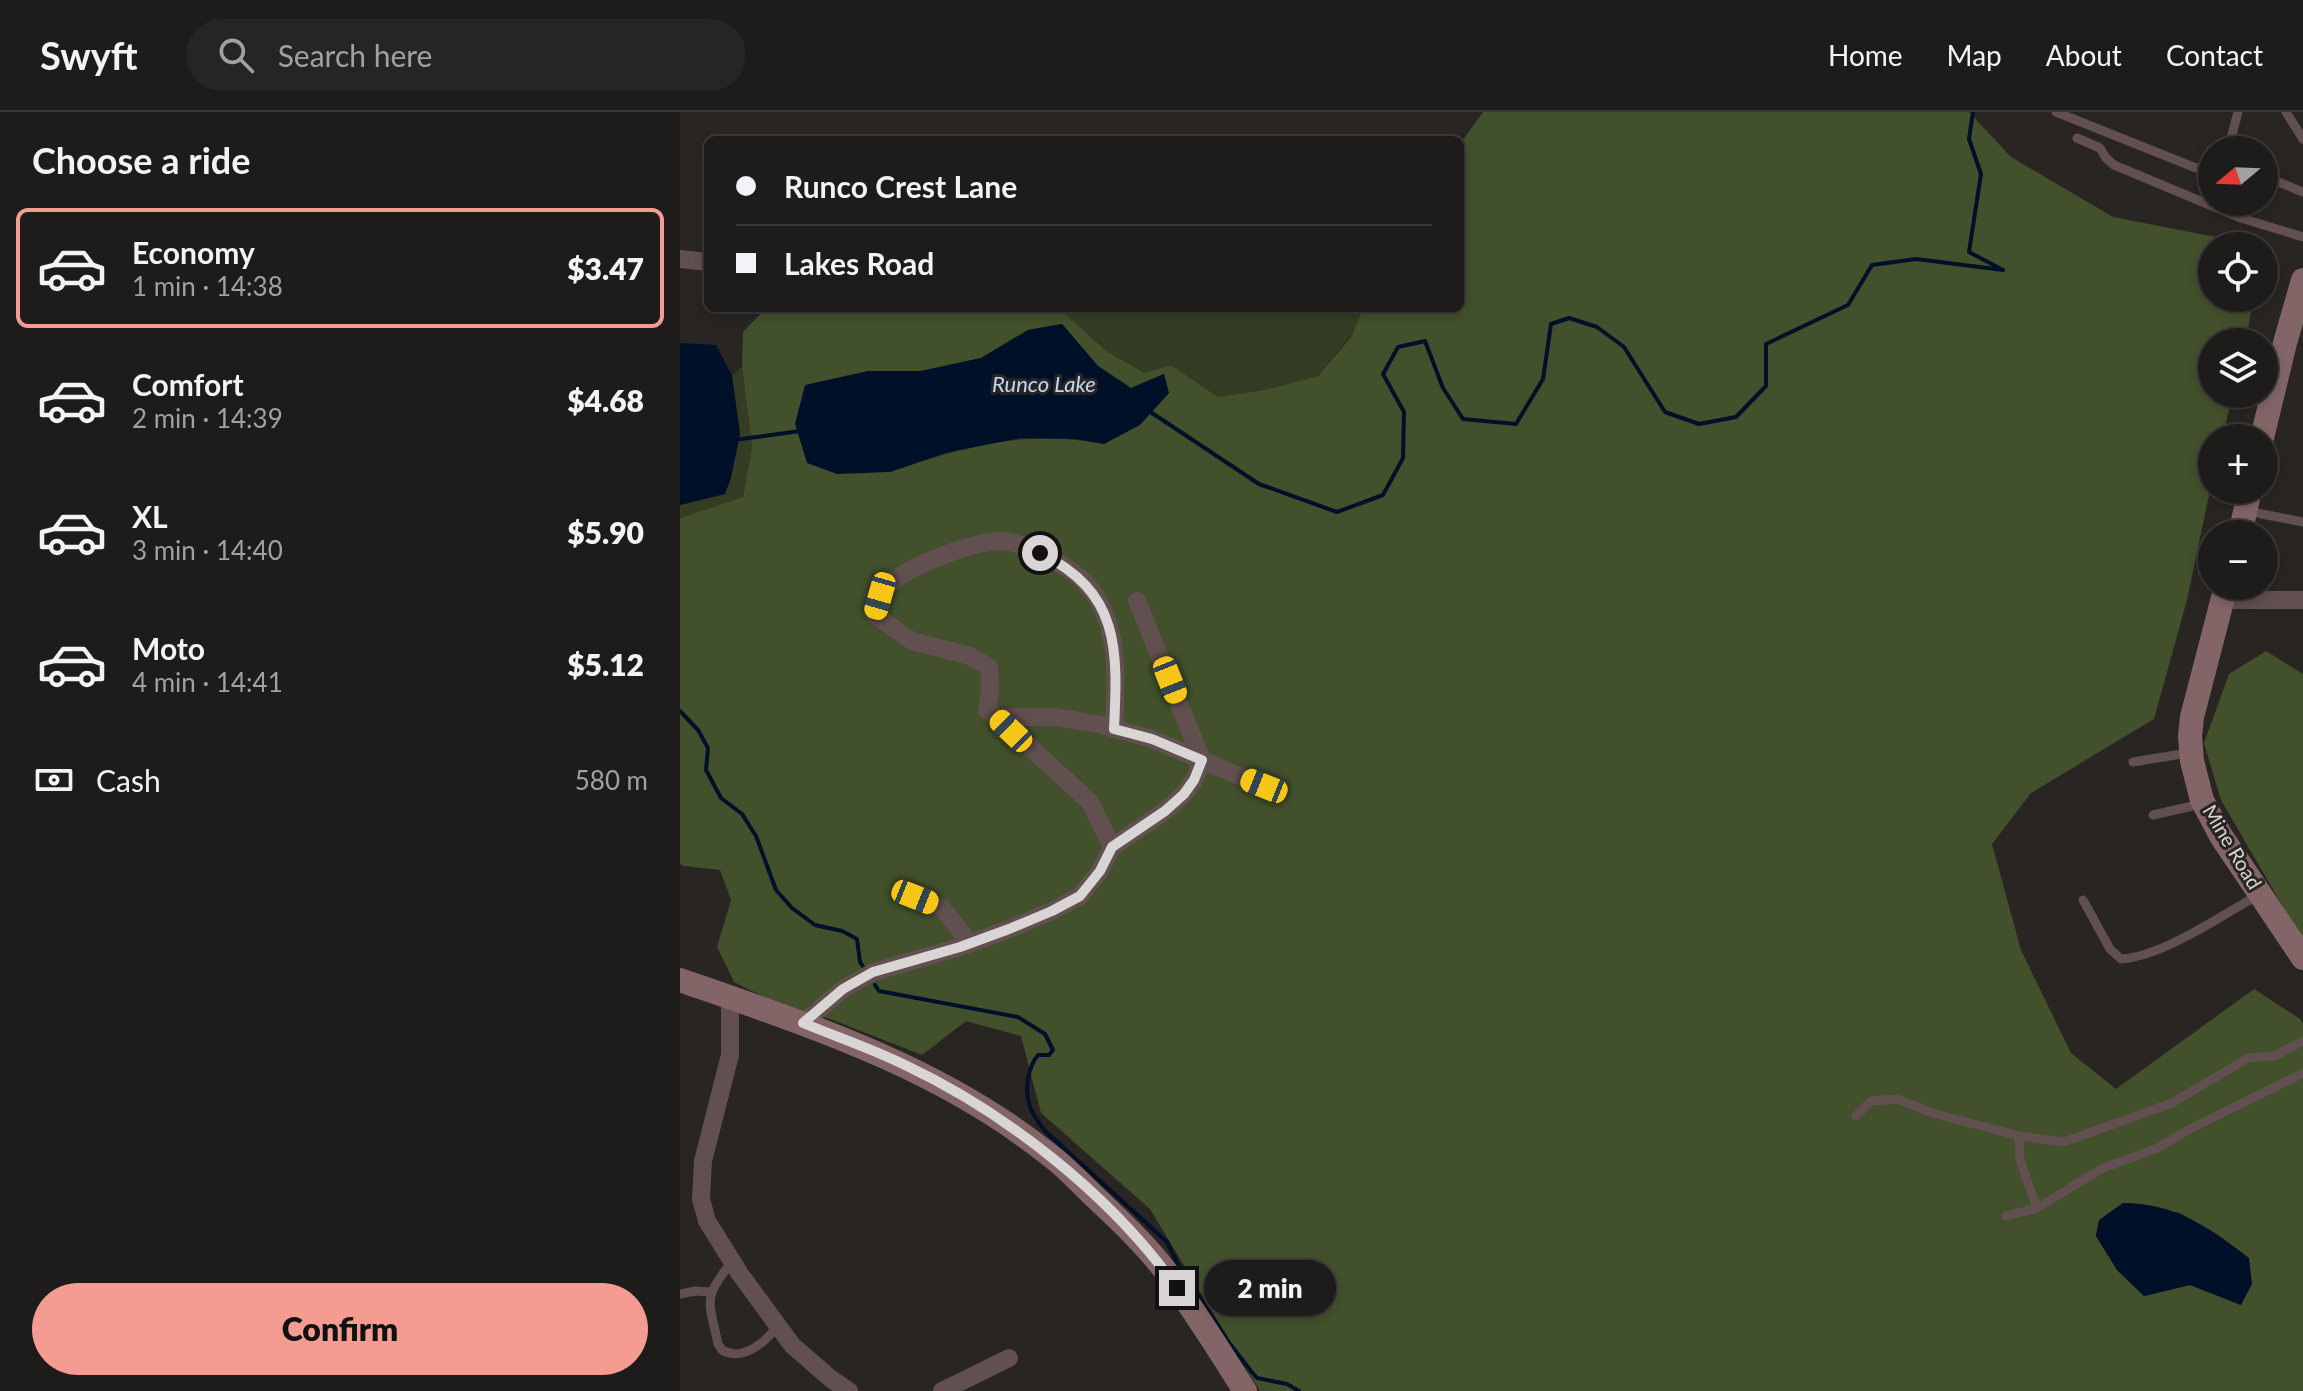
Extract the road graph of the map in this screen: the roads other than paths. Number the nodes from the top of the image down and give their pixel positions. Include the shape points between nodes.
1 (2056, 112) edge
2 (2238, 112) edge
3 (2286, 112) edge
4 (2232, 136) edge
5 (2077, 138) dead end
6 (2303, 139) edge
7 (2198, 168) edge
8 (2278, 182) edge
9 (2303, 192) edge
10 (2303, 237) edge
11 (680, 259) edge
12 (704, 262) edge
13 (2303, 280) edge
14 (2294, 344) edge
15 (2267, 424) edge
16 (2245, 512) edge
17 (2303, 522) edge
18 (2278, 598) edge
19 (2222, 600) edge
20 (2303, 600) edge
21 (1137, 601) dead end
22 (997, 717) junction
23 (1114, 729) junction
24 (2192, 753) junction
25 (1202, 760) junction
26 (2133, 762) dead end
27 (1275, 791) dead end
28 (2204, 804) junction
29 (2153, 815) dead end
30 (1112, 847) junction
31 (2260, 894) junction
32 (915, 897) dead end
33 (2083, 900) dead end
34 (970, 943) junction
35 (2303, 958) edge
36 (680, 980) edge
37 (730, 997) junction
38 (803, 1023) junction
39 (2303, 1041) edge
40 (2303, 1073) edge
41 (1856, 1116) dead end
42 (2019, 1136) junction
43 (2037, 1208) junction
44 (2006, 1216) dead end
45 (732, 1262) junction
46 (711, 1292) junction
47 (680, 1294) edge
48 (778, 1325) junction
49 (1009, 1358) dead end
50 (849, 1391) edge
51 (942, 1391) edge
52 (1245, 1391) edge

1 - 7 lane
2 - 4 lane
3 - 6 lane
5 - 10 lane via 2100,148 2114,165 2241,218
8 - 9 lane
11 - 12 street
13 - 14 main road
14 - 15 main road
16 - 17 lane
18 - 20 street
19 - 24 main road, Mine Road via 2192,717
21 - 25 street
22 - 23 street via 1056,717
22 - 23 street via 987,710 989,667 970,656 912,641 875,615 888,585 909,570 998,541 1056,561 1075,573 1099,602 1112,638
22 - 30 street via 1090,802
23 - 25 street
24 - 26 lane
24 - 28 main road, Mine Road
25 - 27 street
25 - 30 street via 1184,794
28 - 29 lane
28 - 31 main road, Mine Road
30 - 34 street via 1080,896
31 - 33 lane via 2166,945 2121,959
31 - 35 main road, Mine Road
32 - 34 street via 942,908
34 - 38 street via 873,972
36 - 37 main road
37 - 38 main road
37 - 45 street via 730,1055 703,1161 701,1199 707,1221
38 - 52 main road via 906,1065 1055,1158 1162,1268
39 - 42 lane via 2274,1056 2248,1058 2172,1103 2064,1142
40 - 43 lane via 2158,1148 2103,1168
41 - 42 lane via 1871,1101 1896,1099
42 - 43 lane via 2020,1160
43 - 44 lane
45 - 46 lane
45 - 48 street
46 - 47 lane
46 - 48 lane via 718,1344 728,1353 754,1348
48 - 50 street via 792,1345
49 - 51 street

